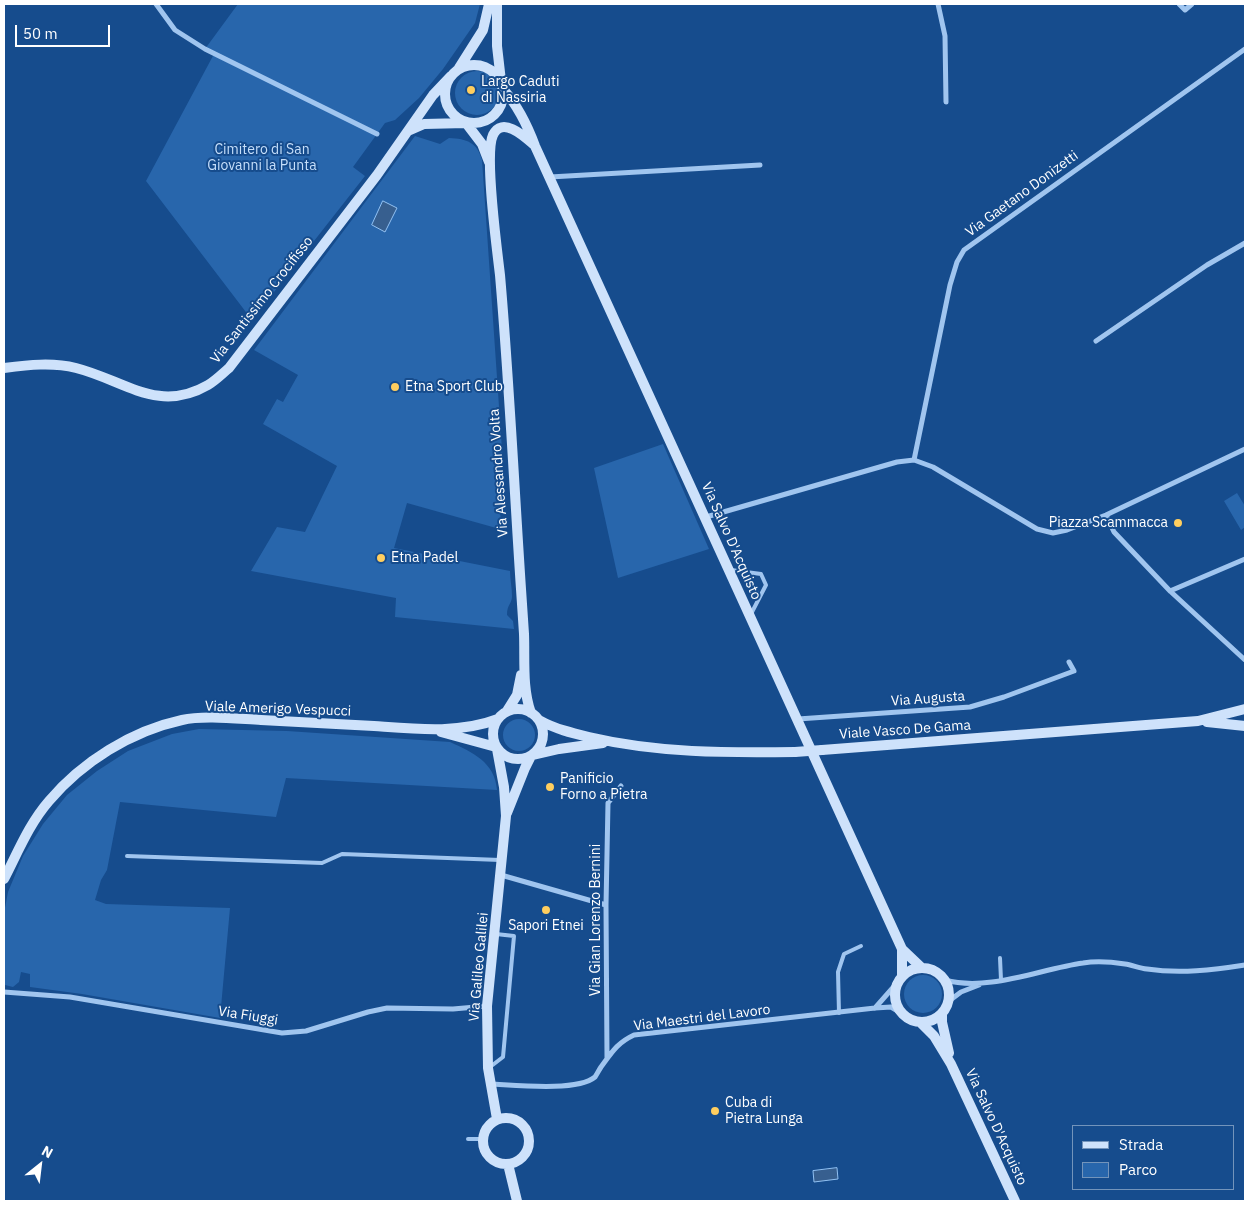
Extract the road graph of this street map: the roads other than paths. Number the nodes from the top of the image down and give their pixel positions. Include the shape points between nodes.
1 (156, 4) edge
2 (489, 4) edge
3 (497, 4) edge
4 (938, 4) edge
5 (1179, 4) edge
6 (1192, 4) edge
7 (1245, 49) edge
8 (455, 72) junction
9 (502, 85) junction
10 (946, 102) dead end
11 (501, 107) junction
12 (485, 121) junction
13 (497, 122) junction
14 (466, 123) junction
15 (509, 128) junction
16 (407, 132) junction
17 (494, 133) junction
18 (377, 134) dead end
19 (535, 146) junction
20 (490, 164) junction
21 (760, 165) dead end
22 (550, 176) junction
23 (1245, 243) edge
24 (1096, 341) dead end
25 (4, 368) edge
26 (1245, 449) edge
27 (914, 460) junction
28 (1106, 515) junction
29 (706, 517) junction
30 (1245, 559) edge
31 (729, 570) junction
32 (748, 573) junction
33 (1170, 591) junction
34 (758, 597) junction
35 (750, 616) junction
36 (524, 660) junction
37 (1245, 660) edge
38 (1069, 662) dead end
39 (1245, 709) edge
40 (507, 711) junction
41 (535, 716) junction
42 (498, 719) junction
43 (798, 719) junction
44 (1198, 721) junction
45 (1245, 726) edge
46 (433, 730) junction
47 (613, 742) junction
48 (497, 748) junction
49 (532, 756) junction
50 (621, 786) dead end
51 (506, 816) junction
52 (127, 856) dead end
53 (502, 860) junction
54 (6, 875) edge
55 (501, 875) junction
56 (4, 885) edge
57 (606, 905) junction
58 (494, 933) junction
59 (861, 946) dead end
60 (902, 949) junction
61 (1000, 958) dead end
62 (1245, 966) edge
63 (922, 968) junction
64 (899, 980) junction
65 (945, 980) junction
66 (1001, 980) junction
67 (982, 984) junction
68 (4, 992) edge
69 (949, 1001) junction
70 (487, 1006) junction
71 (875, 1008) junction
72 (901, 1012) junction
73 (839, 1013) junction
74 (942, 1014) junction
75 (921, 1023) junction
76 (607, 1059) junction
77 (951, 1064) junction
78 (488, 1068) junction
79 (491, 1084) junction
80 (497, 1119) junction
81 (468, 1139) dead end
82 (483, 1140) junction
83 (508, 1164) junction
84 (518, 1201) edge
85 (1015, 1201) edge

1 - 18 street via 176,30 205,49
2 - 8 street via 483,30
3 - 9 street via 497,46
4 - 10 street via 945,36
5 - 6 street via 1185,10
7 - 27 street, Via Gaetano Donizetti via 964,250 950,284
8 - 9 street via 468,65 483,66 496,73
8 - 14 street via 447,84 446,102 456,117
8 - 16 street, Via Santissimo Crocifisso via 433,94
9 - 11 street
9 - 19 street, Via Salvo D'Acquisto via 515,103
11 - 12 street
11 - 13 street
12 - 13 street
12 - 14 street
13 - 15 street
13 - 17 street
14 - 16 street via 424,124
14 - 20 street via 482,144
15 - 17 street
15 - 19 street
16 - 25 street, Via Santissimo Crocifisso via 229,368 209,385 191,394 161,397 68,367 42,364
17 - 20 street
19 - 22 street, Via Salvo D'Acquisto
20 - 36 street, Via Alessandro Volta
21 - 22 street
22 - 29 street, Via Salvo D'Acquisto
23 - 24 street via 1207,265
26 - 28 street
27 - 28 street via 933,467 1037,529 1053,533
27 - 29 street via 897,462
28 - 33 street via 1114,532
29 - 31 street, Via Salvo D'Acquisto
30 - 33 street
31 - 32 lane
31 - 35 street, Via Salvo D'Acquisto
32 - 34 lane
32 - 34 lane via 761,574 766,585
33 - 37 street
34 - 35 lane
35 - 43 street, Via Salvo D'Acquisto
36 - 40 street via 517,695
36 - 41 street via 526,698
38 - 43 street, Via Augusta via 1074,671 970,707
39 - 44 street
40 - 41 street via 519,709
40 - 42 street
41 - 47 street via 562,730
41 - 49 street via 544,733 541,746
42 - 46 street
42 - 48 street via 493,730
43 - 60 street, Via Salvo D'Acquisto
44 - 45 street
44 - 47 street, Viale Vasco De Gama, bridge via 795,752 686,751
46 - 48 street
46 - 54 street, Viale Amerigo Vespucci via 227,718 183,720 137,735 96,758 48,802 27,831
47 - 49 street
48 - 49 street via 514,759
48 - 51 street
49 - 51 street
50 - 57 street, Via Gian Lorenzo Bernini via 608,802
51 - 53 street, Via Galileo Galilei
52 - 53 lane via 322,863 342,854
53 - 55 street, Via Galileo Galilei
54 - 56 street, Viale Amerigo Vespucci
55 - 57 street
55 - 58 street, Via Galileo Galilei
57 - 76 street, Via Gian Lorenzo Bernini
58 - 70 street, Via Galileo Galilei
58 - 78 lane via 514,936 503,1056
59 - 73 lane via 844,954 838,972
60 - 63 street
60 - 64 street
61 - 66 lane
62 - 66 street via 1204,972 1085,962
63 - 64 street via 907,972
63 - 65 street via 937,973
64 - 71 street
64 - 72 street via 895,998
65 - 67 street
65 - 69 street
66 - 67 street
67 - 69 street via 961,992
68 - 70 street, Via Fiuggi via 70,997 282,1033 306,1030 386,1008
69 - 74 street
70 - 78 street, Via Galileo Galilei
71 - 72 street, Via Maestri del Lavoro via 891,1007
71 - 73 street, Via Maestri del Lavoro
72 - 75 street
73 - 76 street, Via Maestri del Lavoro via 634,1035 623,1040
74 - 75 street
74 - 77 street
75 - 77 street via 934,1036
76 - 79 street, Via Maestri del Lavoro via 595,1077 569,1086
77 - 85 street, Via Salvo D'Acquisto
78 - 79 street, Via Galileo Galilei
79 - 80 street, Via Galileo Galilei
80 - 82 street via 487,1127
80 - 83 street via 520,1122 529,1135 527,1151
81 - 82 lane
82 - 83 street via 490,1157
83 - 84 street

